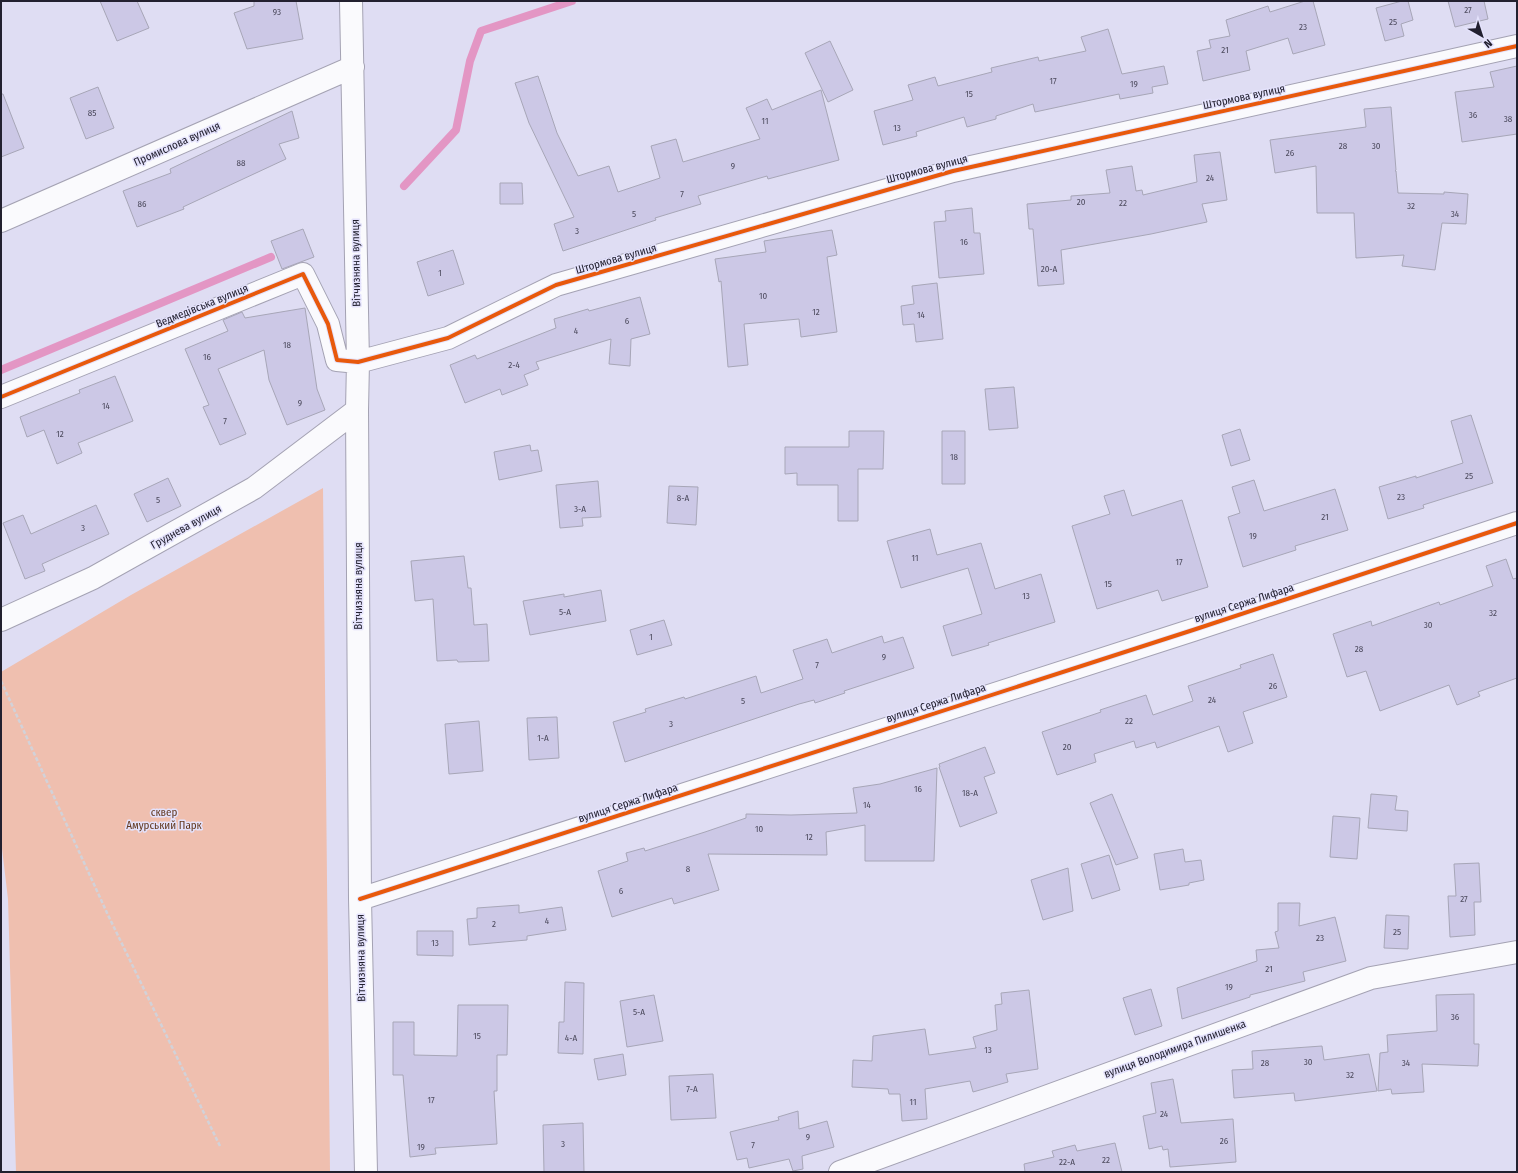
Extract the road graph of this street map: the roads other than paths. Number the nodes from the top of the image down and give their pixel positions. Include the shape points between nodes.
1 (351, 1) edge
2 (1517, 46) edge
3 (352, 67) junction
4 (1, 221) edge
5 (358, 362) junction
6 (1, 397) edge
7 (357, 410) junction
8 (1517, 523) edge
9 (1, 620) edge
10 (360, 899) junction
11 (1517, 952) edge
12 (366, 1172) edge
13 (840, 1172) edge

1 - 3 street, Вітчизняна вулиця
2 - 5 street, Штормова вулиця via 953,170 556,286 448,338
3 - 4 street, Промислова вулиця
3 - 5 street, Вітчизняна вулиця
5 - 6 street, Ведмедівська вулиця via 337,360 328,324 303,274
5 - 7 street, Вітчизняна вулиця
7 - 9 street, Груднева вулиця via 254,488 93,578
7 - 10 street, Вітчизняна вулиця
8 - 10 street, вулиця Сержа Лифара
10 - 12 street, Вітчизняна вулиця
11 - 13 street, вулиця Володимира Пилишенка via 1371,978

